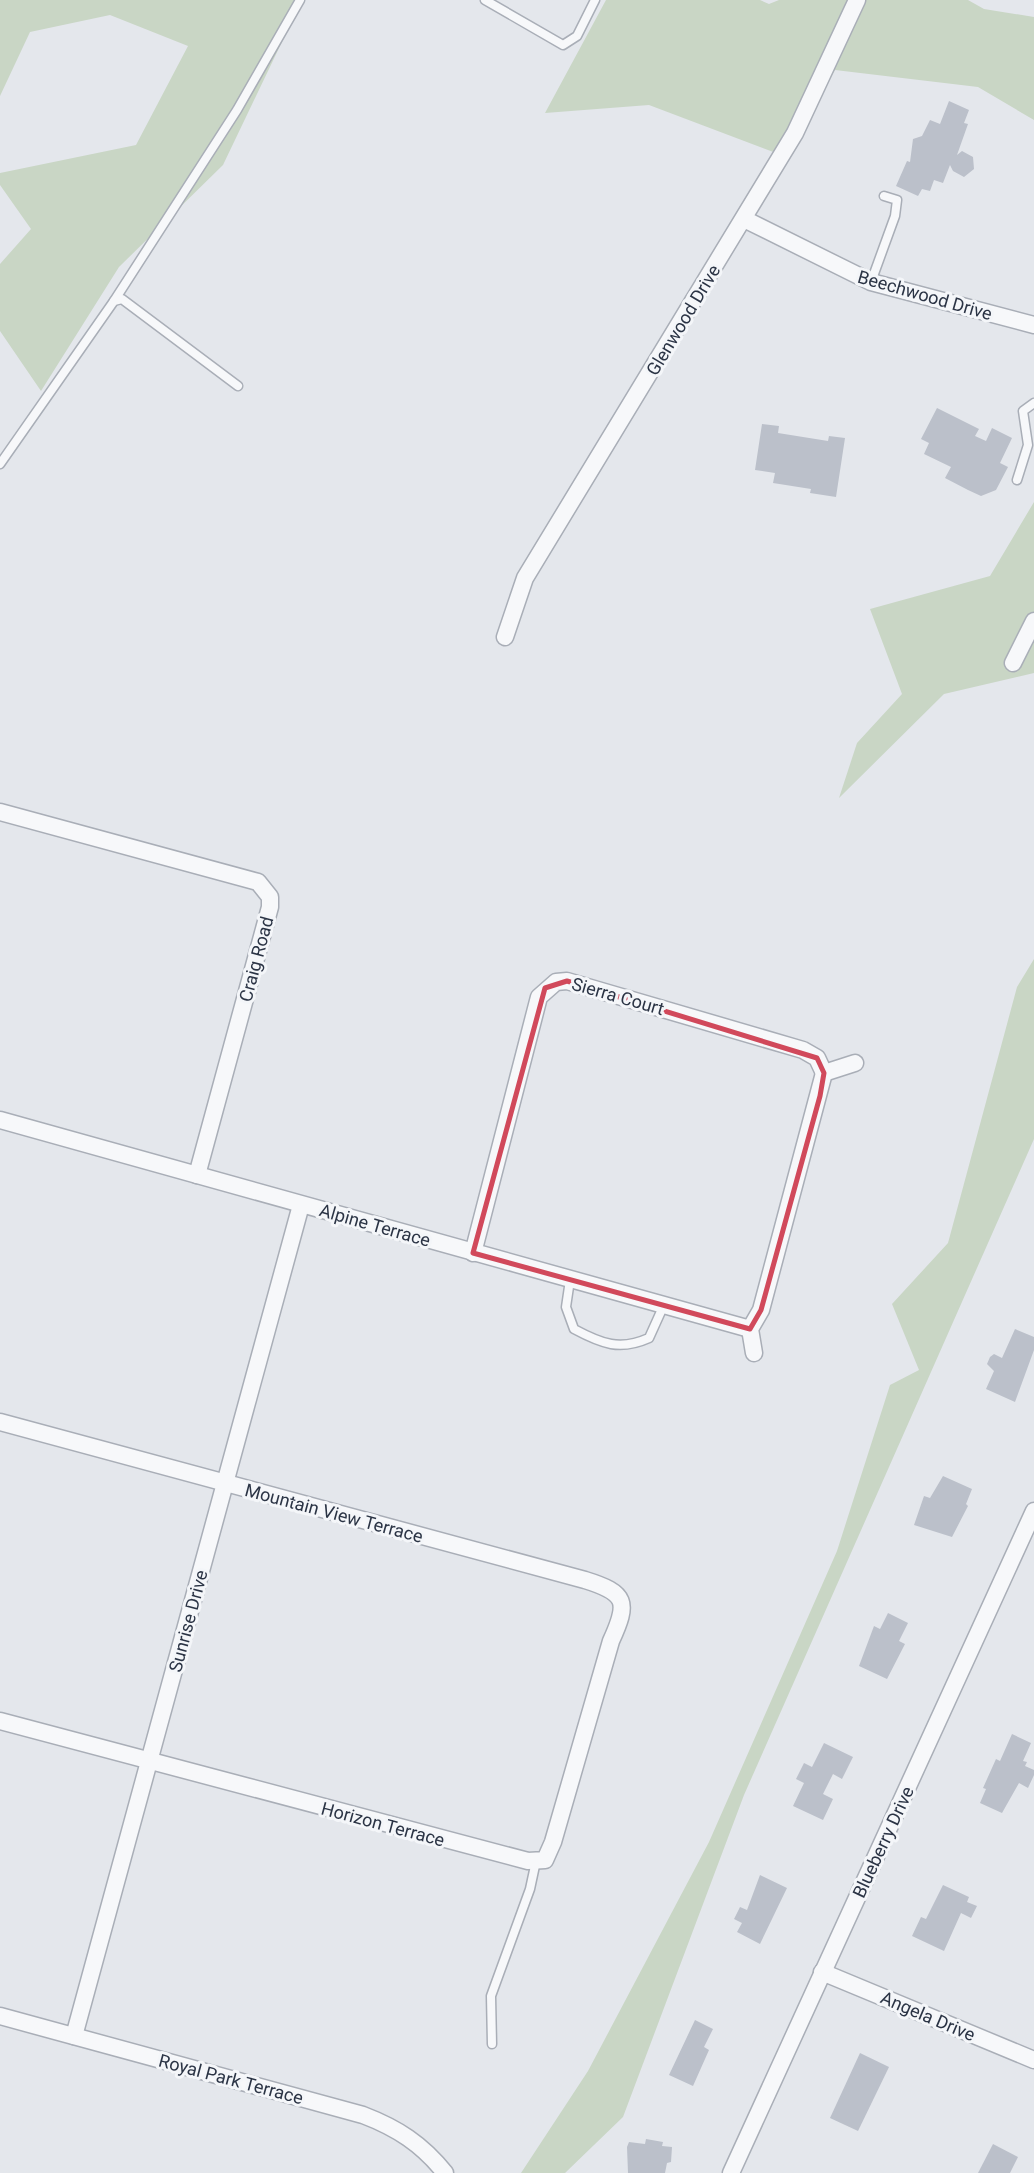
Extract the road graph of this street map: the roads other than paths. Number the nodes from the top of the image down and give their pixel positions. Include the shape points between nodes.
1 (300, 0) edge
2 (485, 0) edge
3 (595, 0) edge
4 (857, 0) edge
5 (884, 196) dead end
6 (744, 219) junction
7 (871, 282) junction
8 (114, 301) junction
9 (1034, 325) edge
10 (238, 386) dead end
11 (1034, 403) edge
12 (0, 464) edge
13 (1017, 480) dead end
14 (1034, 621) edge
15 (505, 637) dead end
16 (1013, 663) dead end
17 (0, 812) edge
18 (855, 1062) dead end
19 (824, 1073) junction
20 (0, 1120) edge
21 (197, 1175) junction
22 (301, 1205) junction
23 (473, 1252) junction
24 (569, 1280) junction
25 (663, 1307) junction
26 (750, 1329) junction
27 (754, 1353) dead end
28 (0, 1422) edge
29 (225, 1484) junction
30 (1034, 1511) edge
31 (0, 1721) edge
32 (149, 1763) junction
33 (536, 1861) junction
34 (822, 1972) junction
35 (0, 2016) edge
36 (74, 2036) junction
37 (492, 2044) dead end
38 (1034, 2060) edge
39 (445, 2173) edge
40 (731, 2173) edge

1 - 8 lane via 237,110
2 - 3 lane via 563,45 577,36
4 - 6 street, Glenwood Drive via 795,133
5 - 7 lane via 897,201 895,216
6 - 7 street, Beechwood Drive
6 - 15 street, Glenwood Drive via 525,578
7 - 9 street, Beechwood Drive
8 - 10 lane via 122,299
8 - 12 lane
11 - 13 lane via 1023,411 1028,445
14 - 16 street
17 - 21 street, Craig Road via 258,882 266,889 270,907
18 - 19 street
19 - 23 street, Sierra Court via 817,1058 803,1050 567,981 556,982 539,997
19 - 26 street via 761,1310
20 - 21 street, Alpine Terrace
21 - 22 street, Alpine Terrace
22 - 23 street, Alpine Terrace
22 - 29 street, Sunrise Drive
23 - 24 street, Alpine Terrace
24 - 25 street, Alpine Terrace
24 - 25 lane via 566,1307 575,1329 616,1347 649,1338
25 - 26 street, Alpine Terrace
26 - 27 street
28 - 29 street, Mountain View Terrace
29 - 32 street, Sunrise Drive
29 - 33 street, Mountain View Terrace via 607,1587 622,1601 623,1614 611,1641 553,1842 545,1860
30 - 34 street, Blueberry Drive
31 - 32 street, Horizon Terrace
32 - 33 street, Horizon Terrace
32 - 36 street, Sunrise Drive
33 - 37 lane via 491,1996
34 - 38 street, Angela Drive
34 - 40 street, Blueberry Drive
35 - 36 street, Royal Park Terrace
36 - 39 street, Royal Park Terrace via 389,2125 412,2139

